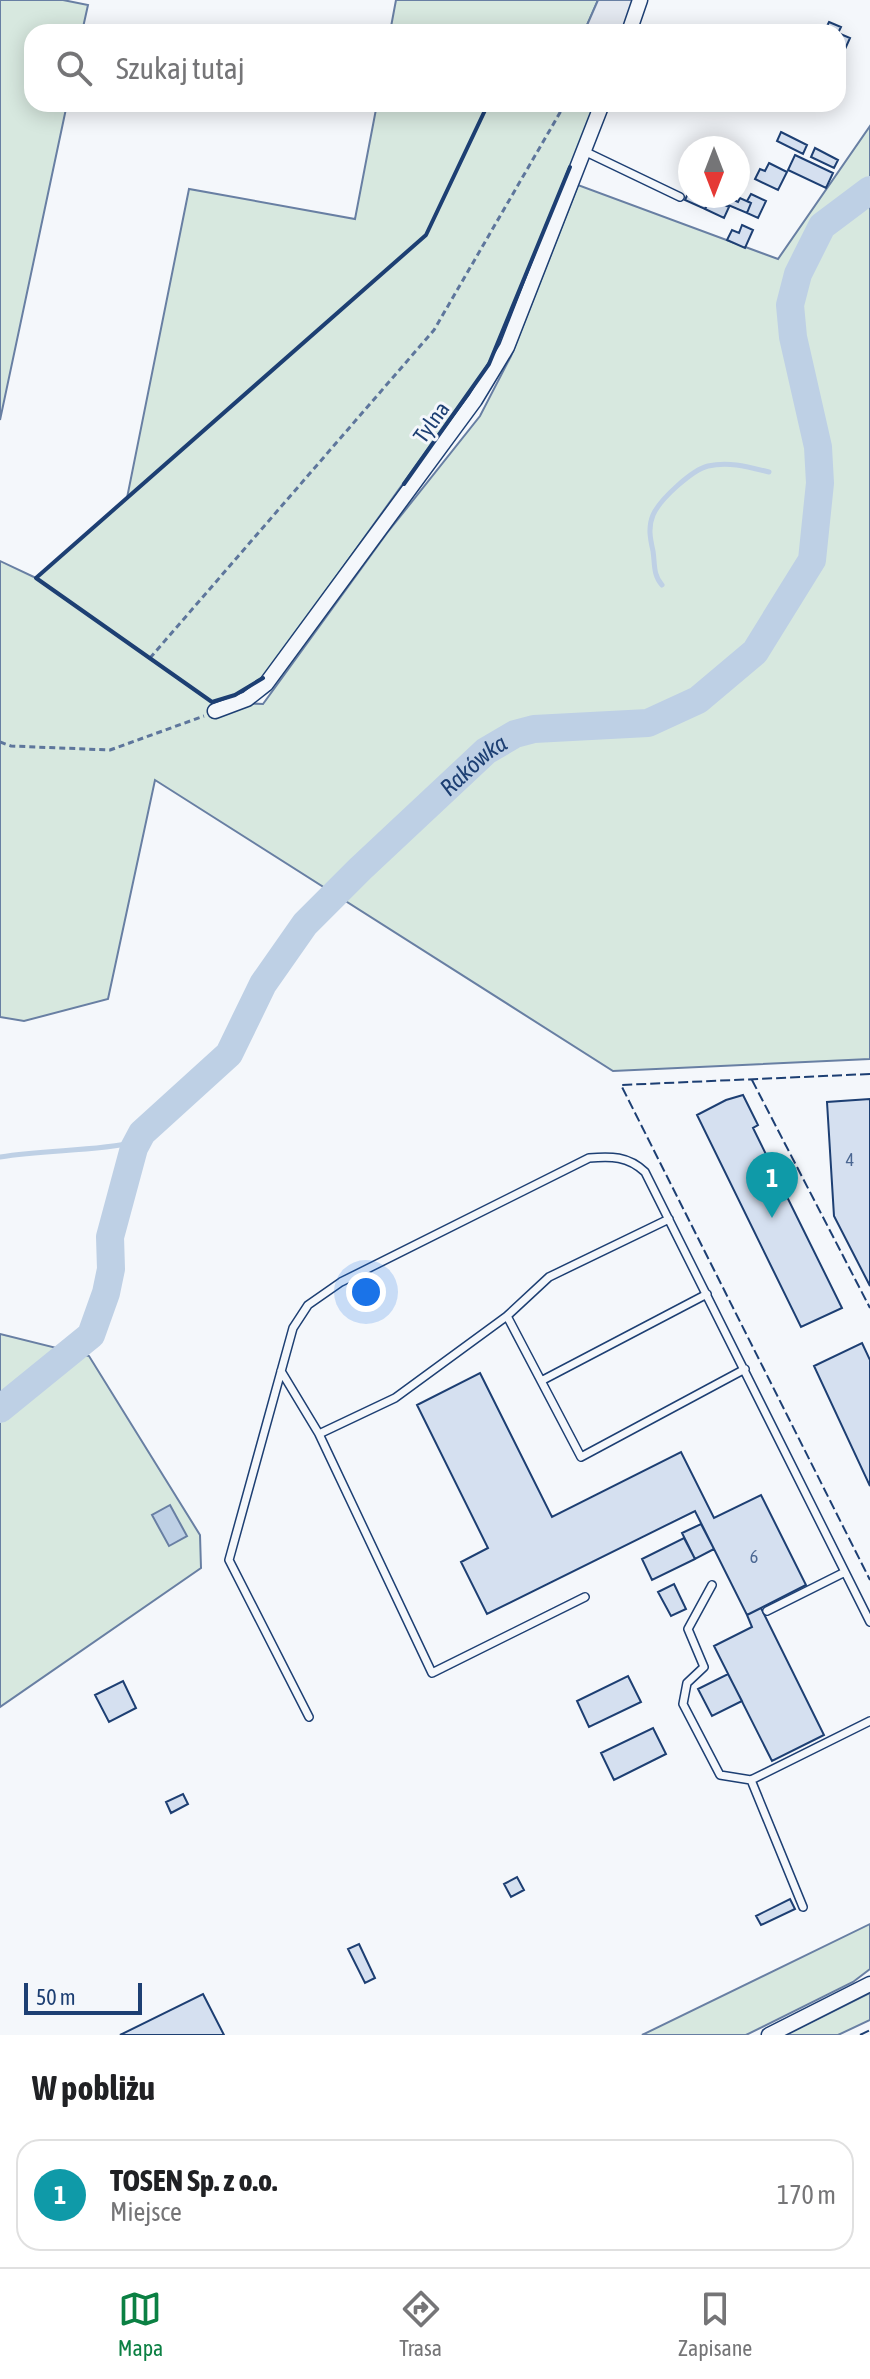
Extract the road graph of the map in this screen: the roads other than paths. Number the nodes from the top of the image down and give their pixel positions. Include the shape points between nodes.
1 (640, 0) edge
2 (632, 24) edge
3 (599, 112) edge
4 (584, 151) junction
5 (678, 196) edge
6 (215, 711) road end
7 (669, 1219) junction
8 (707, 1294) junction
9 (507, 1316) junction
10 (745, 1369) junction
11 (281, 1371) junction
12 (541, 1381) junction
13 (319, 1434) junction
14 (845, 1572) junction
15 (712, 1585) dead end
16 (585, 1597) dead end
17 (767, 1611) dead end
18 (870, 1622) edge
19 (309, 1717) dead end
20 (870, 1721) edge
21 (751, 1780) junction
22 (803, 1907) dead end
23 (870, 1984) edge
24 (769, 2035) edge

1 - 2 street
3 - 4 street, Tylna
4 - 5 lane
4 - 6 street, Tylna via 507,347 475,400 266,684 247,699
7 - 8 lane
7 - 9 lane via 549,1277
7 - 11 lane via 635,1162 589,1158 341,1282 308,1305 293,1328
8 - 10 lane
8 - 12 lane
9 - 12 lane
9 - 13 lane via 395,1398
10 - 12 lane via 581,1457
10 - 14 lane
11 - 13 lane
11 - 19 lane via 229,1560
13 - 16 lane via 432,1673
14 - 17 lane
14 - 18 lane
15 - 21 lane via 688,1629 704,1667 687,1683 683,1704 720,1775
20 - 21 lane
21 - 22 lane
23 - 24 street

